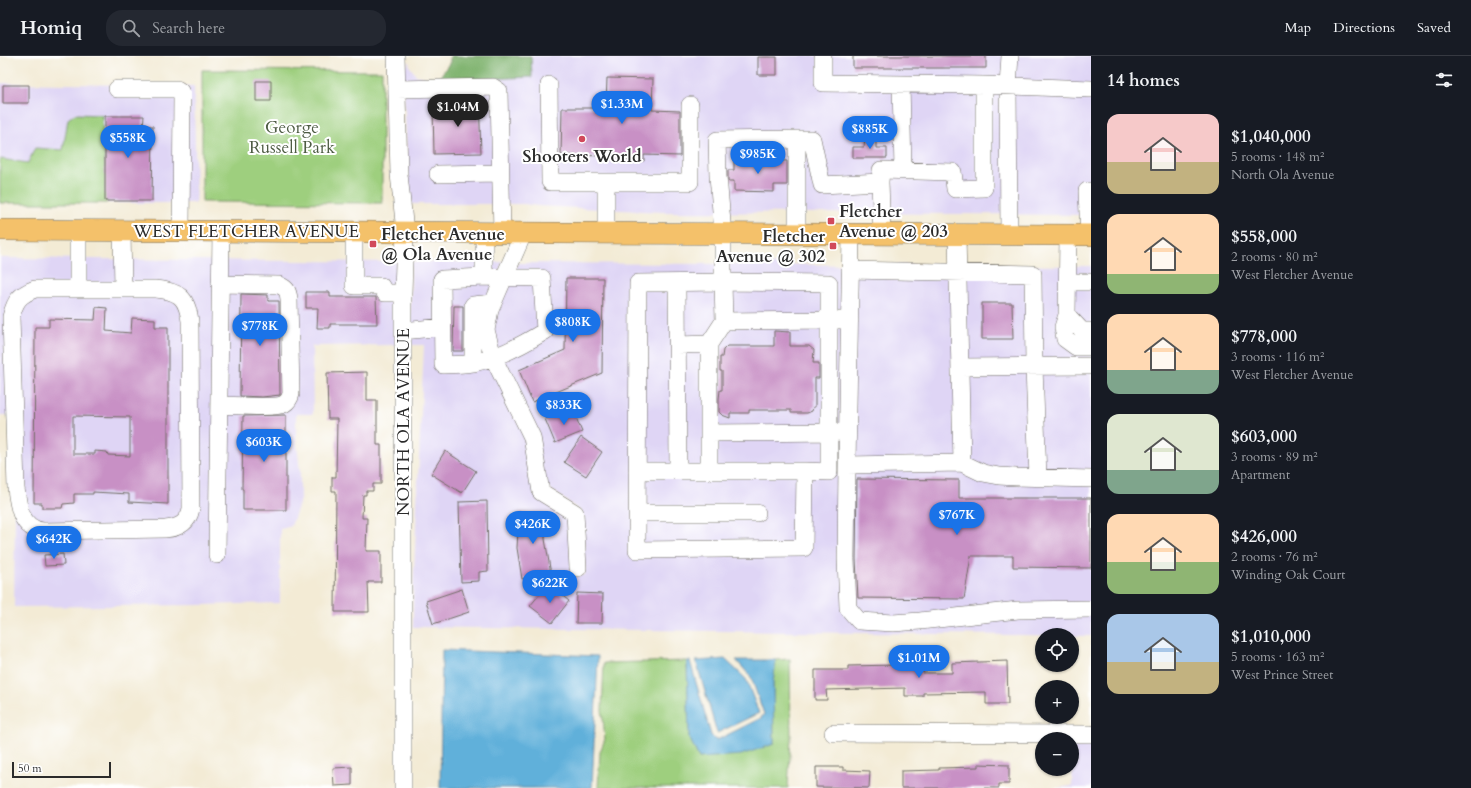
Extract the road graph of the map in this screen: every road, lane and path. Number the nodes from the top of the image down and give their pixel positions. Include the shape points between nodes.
1 (396, 56) edge
2 (823, 56) edge
3 (1010, 56) edge
4 (901, 84) junction
5 (549, 85) dead end
6 (984, 85) junction
7 (1008, 86) junction
8 (117, 88) dead end
9 (397, 88) junction
10 (1091, 89) edge
11 (690, 104) dead end
12 (797, 139) junction
13 (903, 170) junction
14 (500, 173) junction
15 (438, 174) dead end
16 (606, 182) junction
17 (880, 182) junction
18 (984, 188) junction
19 (1009, 188) junction
20 (1091, 191) edge
21 (0, 230) edge
22 (78, 230) junction
23 (122, 230) junction
24 (181, 231) junction
25 (221, 231) junction
26 (354, 231) junction
27 (405, 232) junction
28 (493, 233) junction
29 (523, 234) junction
30 (606, 234) junction
31 (723, 234) junction
32 (797, 235) junction
33 (851, 235) junction
34 (882, 235) junction
35 (957, 235) junction
36 (1010, 235) junction
37 (1068, 235) junction
38 (1090, 235) edge
39 (850, 270) junction
40 (958, 271) junction
41 (478, 277) junction
42 (504, 277) junction
43 (723, 282) junction
44 (1068, 282) junction
45 (1091, 282) edge
46 (677, 283) junction
47 (220, 284) junction
48 (78, 289) junction
49 (123, 289) junction
50 (403, 293) junction
51 (493, 303) junction
52 (473, 305) junction
53 (1067, 315) junction
54 (829, 320) junction
55 (850, 320) junction
56 (724, 321) junction
57 (442, 327) junction
58 (403, 331) junction
59 (1091, 331) edge
60 (709, 344) junction
61 (678, 345) junction
62 (1091, 347) edge
63 (493, 357) junction
64 (474, 363) junction
65 (1091, 366) edge
66 (960, 367) junction
67 (1034, 367) junction
68 (219, 405) junction
69 (829, 432) junction
70 (848, 432) junction
71 (709, 433) junction
72 (962, 463) junction
73 (848, 466) junction
74 (637, 471) junction
75 (678, 471) junction
76 (709, 471) junction
77 (805, 471) junction
78 (1038, 478) junction
79 (1091, 479) edge
80 (637, 513) junction
81 (757, 513) dead end
82 (217, 555) dead end
83 (578, 568) dead end
84 (1091, 609) edge
85 (834, 733) dead end
86 (1091, 734) edge
87 (402, 788) edge

1 - 9 street, NORTH OLA AVENUE
2 - 4 street via 823,83
3 - 7 street
4 - 6 street
4 - 13 street
5 - 16 street via 550,182
6 - 7 street
6 - 18 street
7 - 10 street
7 - 19 street
8 - 24 street via 180,90
9 - 14 street via 493,87 499,91
9 - 27 street, NORTH OLA AVENUE via 399,174
11 - 16 street via 690,182
12 - 17 street via 812,139 822,185
12 - 31 street via 717,140
12 - 32 street
13 - 17 street via 881,170
13 - 18 street via 953,172 955,189
14 - 15 street
14 - 28 street
16 - 30 street
17 - 34 street
18 - 19 street
19 - 36 street
20 - 38 street via 1087,191
21 - 22 main road, WEST FLETCHER AVENUE
22 - 23 main road, WEST FLETCHER AVENUE
22 - 48 street
23 - 24 main road, WEST FLETCHER AVENUE
23 - 49 street
24 - 25 main road, WEST FLETCHER AVENUE
25 - 26 main road, WEST FLETCHER AVENUE
25 - 47 street
26 - 27 main road, WEST FLETCHER AVENUE
26 - 50 street via 354,286 381,286 386,293
27 - 28 main road, WEST FLETCHER AVENUE
27 - 50 street, NORTH OLA AVENUE
28 - 29 main road, WEST FLETCHER AVENUE
28 - 41 street
29 - 30 main road, WEST FLETCHER AVENUE
29 - 42 street
30 - 31 main road, WEST FLETCHER AVENUE
31 - 32 main road, WEST FLETCHER AVENUE
31 - 43 street
32 - 33 main road, WEST FLETCHER AVENUE
33 - 34 main road, WEST FLETCHER AVENUE
33 - 39 street
34 - 35 main road, WEST FLETCHER AVENUE
35 - 36 main road, WEST FLETCHER AVENUE
35 - 40 street
36 - 37 main road, WEST FLETCHER AVENUE
37 - 38 main road, WEST FLETCHER AVENUE
37 - 44 street
39 - 40 street
39 - 55 street
40 - 66 street
40 - 67 street via 1033,274
41 - 42 street
41 - 52 street
41 - 57 street via 442,279
42 - 51 street
42 - 63 street via 542,278 545,331
43 - 46 street
43 - 54 street via 829,283
43 - 56 street
44 - 45 street
44 - 53 street
46 - 61 street
46 - 74 street via 638,283
47 - 68 street
47 - 68 street via 279,285 286,288 289,299 291,394 284,404 274,406
48 - 49 street
48 - 49 street via 43,288 28,292 16,302 11,317 17,497 24,521 37,531 165,529 183,525 190,515 189,312 183,298 172,291
50 - 58 street, NORTH OLA AVENUE
51 - 52 street
51 - 63 street via 486,330
52 - 64 street
53 - 59 street via 1082,331
53 - 62 street via 1063,328 1065,339 1076,347
54 - 55 street
54 - 56 street
54 - 69 street
55 - 70 street
56 - 60 street
57 - 58 street
57 - 64 street via 443,365
58 - 87 street, NORTH OLA AVENUE
60 - 61 street
60 - 71 street
61 - 75 street
63 - 64 street
63 - 83 street via 532,437 541,492 575,513
65 - 67 street
66 - 67 street
66 - 72 street
67 - 78 street
68 - 82 street
69 - 70 street
69 - 71 street
69 - 77 street via 829,472
70 - 73 street
71 - 76 street
72 - 73 street
72 - 78 street via 983,473
73 - 84 street via 848,608 859,620 893,623 1018,610
74 - 75 street
74 - 80 street
75 - 76 street
76 - 77 street
77 - 80 street via 804,548 637,550
78 - 79 street
80 - 81 street
85 - 86 street

